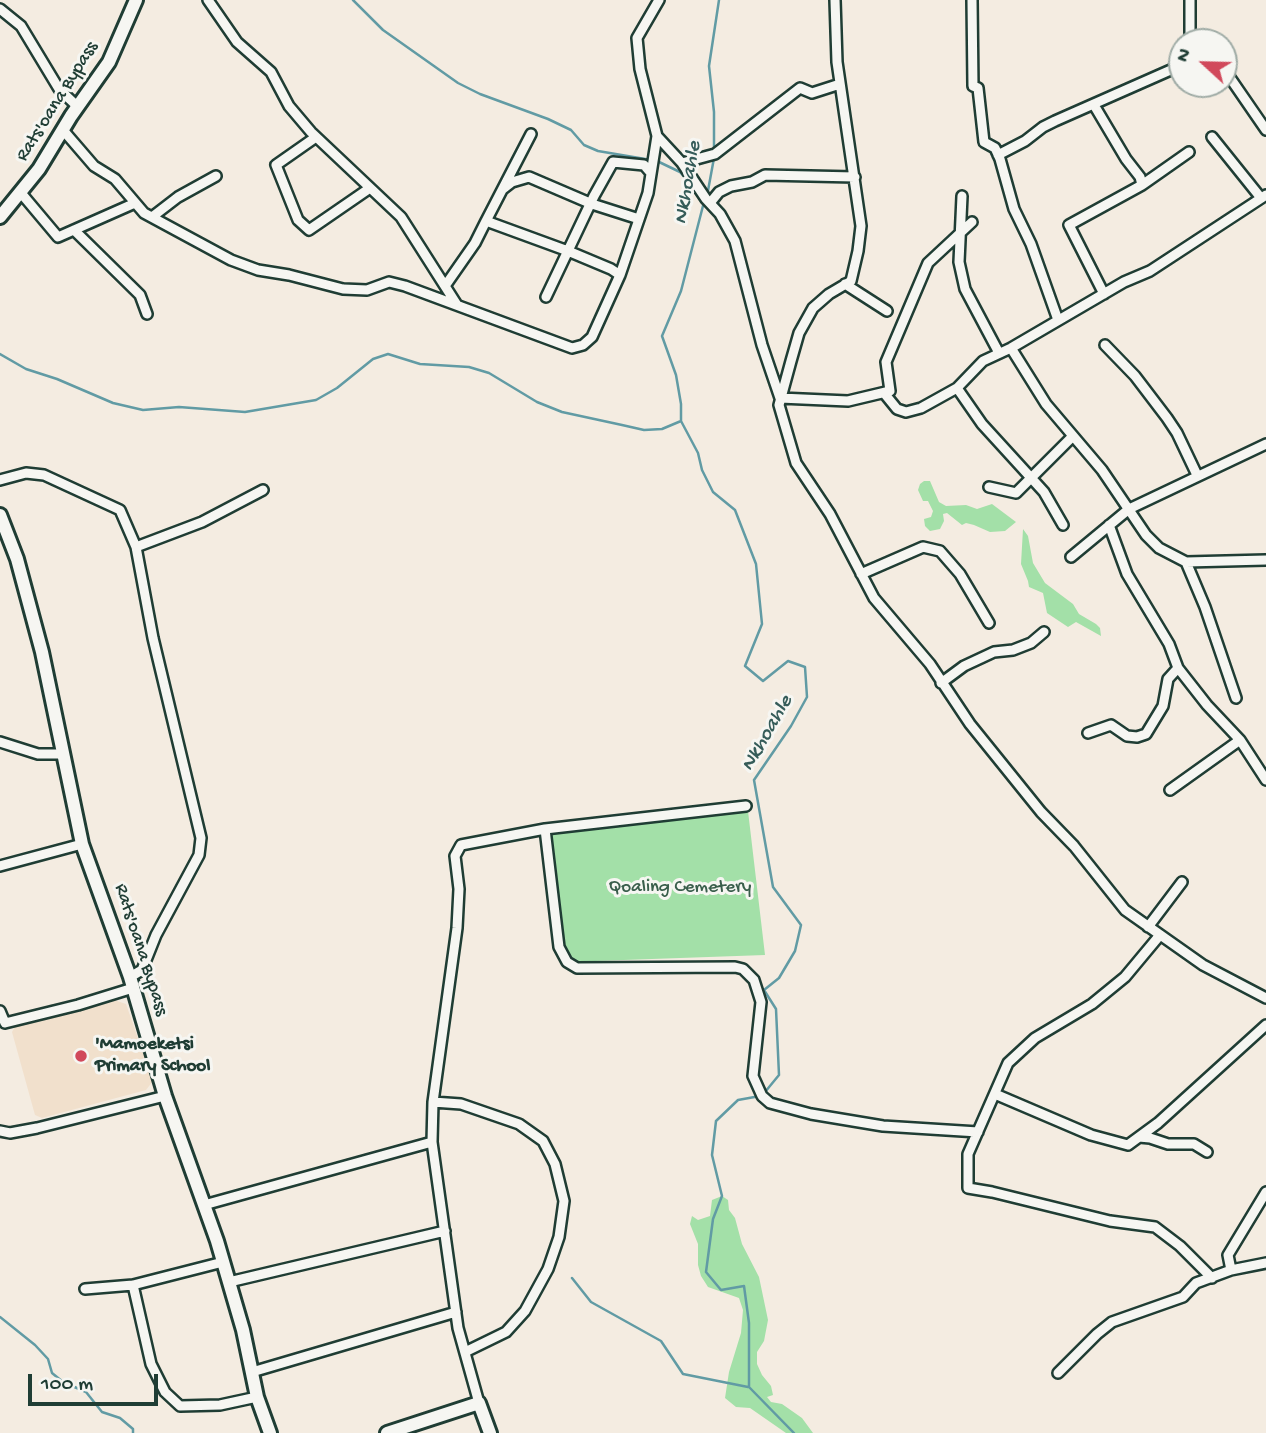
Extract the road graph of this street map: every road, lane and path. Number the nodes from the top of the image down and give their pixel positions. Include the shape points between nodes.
1 (136, 0) edge
2 (208, 0) edge
3 (659, 0) edge
4 (835, 0) edge
5 (972, 0) edge
6 (1190, 0) edge
7 (0, 9) edge
8 (1190, 28) edge
9 (1168, 71) edge
10 (840, 84) junction
11 (1238, 89) edge
12 (1094, 105) junction
13 (78, 107) junction
14 (63, 130) junction
15 (1266, 130) edge
16 (531, 134) dead end
17 (657, 136) junction
18 (1212, 136) dead end
19 (316, 137) junction
20 (1189, 152) dead end
21 (998, 155) junction
22 (682, 163) junction
23 (651, 173) junction
24 (216, 176) dead end
25 (855, 177) junction
26 (1143, 185) junction
27 (370, 188) junction
28 (503, 189) junction
29 (21, 193) junction
30 (961, 196) dead end
31 (1263, 197) edge
32 (135, 203) junction
33 (710, 203) junction
34 (592, 204) junction
35 (0, 217) edge
36 (152, 217) junction
37 (639, 219) junction
38 (486, 221) junction
39 (972, 222) dead end
40 (74, 230) junction
41 (961, 231) junction
42 (568, 251) junction
43 (620, 275) junction
44 (845, 284) junction
45 (445, 286) junction
46 (1104, 294) junction
47 (546, 298) dead end
48 (457, 305) junction
49 (887, 311) dead end
50 (147, 314) dead end
51 (1058, 320) junction
52 (1105, 345) dead end
53 (1011, 348) junction
54 (999, 353) junction
55 (957, 388) junction
56 (884, 393) junction
57 (780, 398) junction
58 (1072, 437) junction
59 (1266, 444) edge
60 (1197, 475) junction
61 (1032, 478) junction
62 (0, 480) edge
63 (989, 487) dead end
64 (263, 491) dead end
65 (1129, 509) junction
66 (0, 515) edge
67 (1109, 524) junction
68 (1063, 525) dead end
69 (136, 547) junction
70 (1071, 557) dead end
71 (1266, 560) edge
72 (1186, 562) junction
73 (861, 574) junction
74 (989, 623) dead end
75 (1044, 632) dead end
76 (1178, 668) junction
77 (941, 682) junction
78 (1236, 698) dead end
79 (1088, 733) dead end
80 (1240, 740) junction
81 (0, 742) edge
82 (62, 754) junction
83 (1266, 780) edge
84 (1170, 790) dead end
85 (746, 806) dead end
86 (545, 829) junction
87 (82, 844) junction
88 (0, 866) edge
89 (1182, 882) dead end
90 (1148, 927) junction
91 (1160, 935) junction
92 (131, 982) junction
93 (1266, 998) edge
94 (0, 1011) edge
95 (1266, 1024) edge
96 (995, 1094) junction
97 (165, 1096) junction
98 (433, 1102) junction
99 (0, 1131) edge
100 (978, 1132) junction
101 (1139, 1137) junction
102 (432, 1142) junction
103 (1207, 1152) dead end
104 (1266, 1192) edge
105 (204, 1205) junction
106 (445, 1231) junction
107 (223, 1262) junction
108 (1266, 1264) edge
109 (1231, 1270) junction
110 (1212, 1278) junction
111 (229, 1282) junction
112 (133, 1285) junction
113 (85, 1289) dead end
114 (456, 1312) junction
115 (465, 1352) junction
116 (252, 1373) junction
117 (1058, 1373) dead end
118 (257, 1397) junction
119 (479, 1403) junction
120 (270, 1433) edge
121 (387, 1433) edge
122 (490, 1433) edge

1 - 13 street, Rats'oana Bypass via 109,62
2 - 19 street via 237,42 271,72 289,106
3 - 17 street via 637,38 639,69
4 - 10 street
5 - 21 street via 974,86 978,88 984,142
6 - 8 street
7 - 13 street via 21,26 59,89
9 - 12 street
10 - 22 street via 812,93 800,88 715,154
10 - 25 street
11 - 15 street
12 - 21 street via 1043,127
12 - 26 street
13 - 14 street, Rats'oana Bypass
14 - 29 street, Rats'oana Bypass
14 - 32 street
16 - 28 street
17 - 22 street
17 - 23 street
18 - 31 street
19 - 27 street
19 - 27 street via 276,165 298,220 309,230
20 - 26 street
21 - 51 street
22 - 33 street
23 - 34 street via 644,165 613,162
23 - 37 street
24 - 36 street
25 - 33 street via 765,175 719,192
25 - 44 street via 861,226 851,281
26 - 46 street via 1069,225
27 - 45 street via 401,217
28 - 34 street via 529,177
28 - 38 street
29 - 35 street, Rats'oana Bypass
29 - 40 street via 58,237
30 - 41 street
31 - 46 street via 1150,271
32 - 36 street
32 - 40 street
33 - 57 street via 735,241
34 - 37 street
34 - 42 street
36 - 48 street via 258,271 343,289 367,290 389,282
37 - 43 street
38 - 42 street
38 - 45 street
39 - 41 street
40 - 50 street via 140,295
41 - 54 street via 959,262 965,289
41 - 56 street via 928,263 886,362 890,391
42 - 43 street
42 - 47 street
43 - 48 street via 592,337 572,348
44 - 49 street
44 - 57 street via 813,308 799,332
45 - 48 street
46 - 51 street
51 - 53 street
52 - 60 street via 1167,418
53 - 54 street
53 - 58 street
54 - 55 street via 983,361
55 - 56 street via 906,412 897,409
55 - 61 street via 982,424
56 - 57 street via 848,401
57 - 73 street via 796,463 830,514
58 - 61 street
58 - 65 street
59 - 60 street
60 - 65 street
61 - 63 street via 1016,493
61 - 68 street
62 - 69 street via 26,473 44,475 120,510
64 - 69 street via 202,522
65 - 67 street
65 - 72 street via 1159,548
66 - 82 street, Rats'oana Bypass via 42,652
67 - 70 street
67 - 76 street via 1127,574 1169,644
69 - 92 street via 201,838 199,855 142,970
71 - 72 street
72 - 78 street
73 - 74 street via 923,547 940,551 960,574
73 - 77 street via 874,598
75 - 77 street via 1031,643 993,652 964,666
76 - 79 street via 1168,679 1163,706 1146,734 1127,737 1111,725
76 - 80 street
77 - 90 street via 1020,786 1125,910
80 - 83 street
80 - 84 street
81 - 82 street via 38,754
82 - 87 street, Rats'oana Bypass
85 - 86 street
86 - 98 street via 461,845 455,856 457,928
86 - 100 street via 559,947 567,962 577,968 743,969 754,980 761,1002 753,1076 770,1102 883,1126
87 - 88 street
87 - 92 street, Rats'oana Bypass
89 - 90 street
90 - 91 street
91 - 93 street via 1203,965
91 - 96 street via 1125,977 1092,1004 1035,1038 1008,1063
92 - 94 street via 78,1005 5,1023
92 - 97 street, Rats'oana Bypass
95 - 101 street
96 - 100 street
96 - 101 street via 1091,1135 1128,1145
97 - 99 street via 37,1128
97 - 105 street, Rats'oana Bypass
98 - 102 street
98 - 115 street via 461,1104 519,1124 543,1141 555,1164 564,1201 548,1269 525,1311 506,1332
100 - 110 street via 968,1154 968,1188 1155,1227
101 - 103 street via 1194,1144
102 - 105 street
102 - 106 street
104 - 109 street via 1228,1255
105 - 107 street, Rats'oana Bypass
106 - 111 street
106 - 114 street
107 - 111 street, Rats'oana Bypass
107 - 112 street
108 - 109 street
109 - 110 street
110 - 117 street via 1196,1283 1183,1297 1112,1322
111 - 116 street, Rats'oana Bypass
112 - 113 street
112 - 118 street via 151,1364 165,1392 180,1406 220,1405
114 - 115 street
114 - 116 street
115 - 119 street
116 - 118 street, Rats'oana Bypass
118 - 120 street, Rats'oana Bypass
119 - 121 street
119 - 122 street

